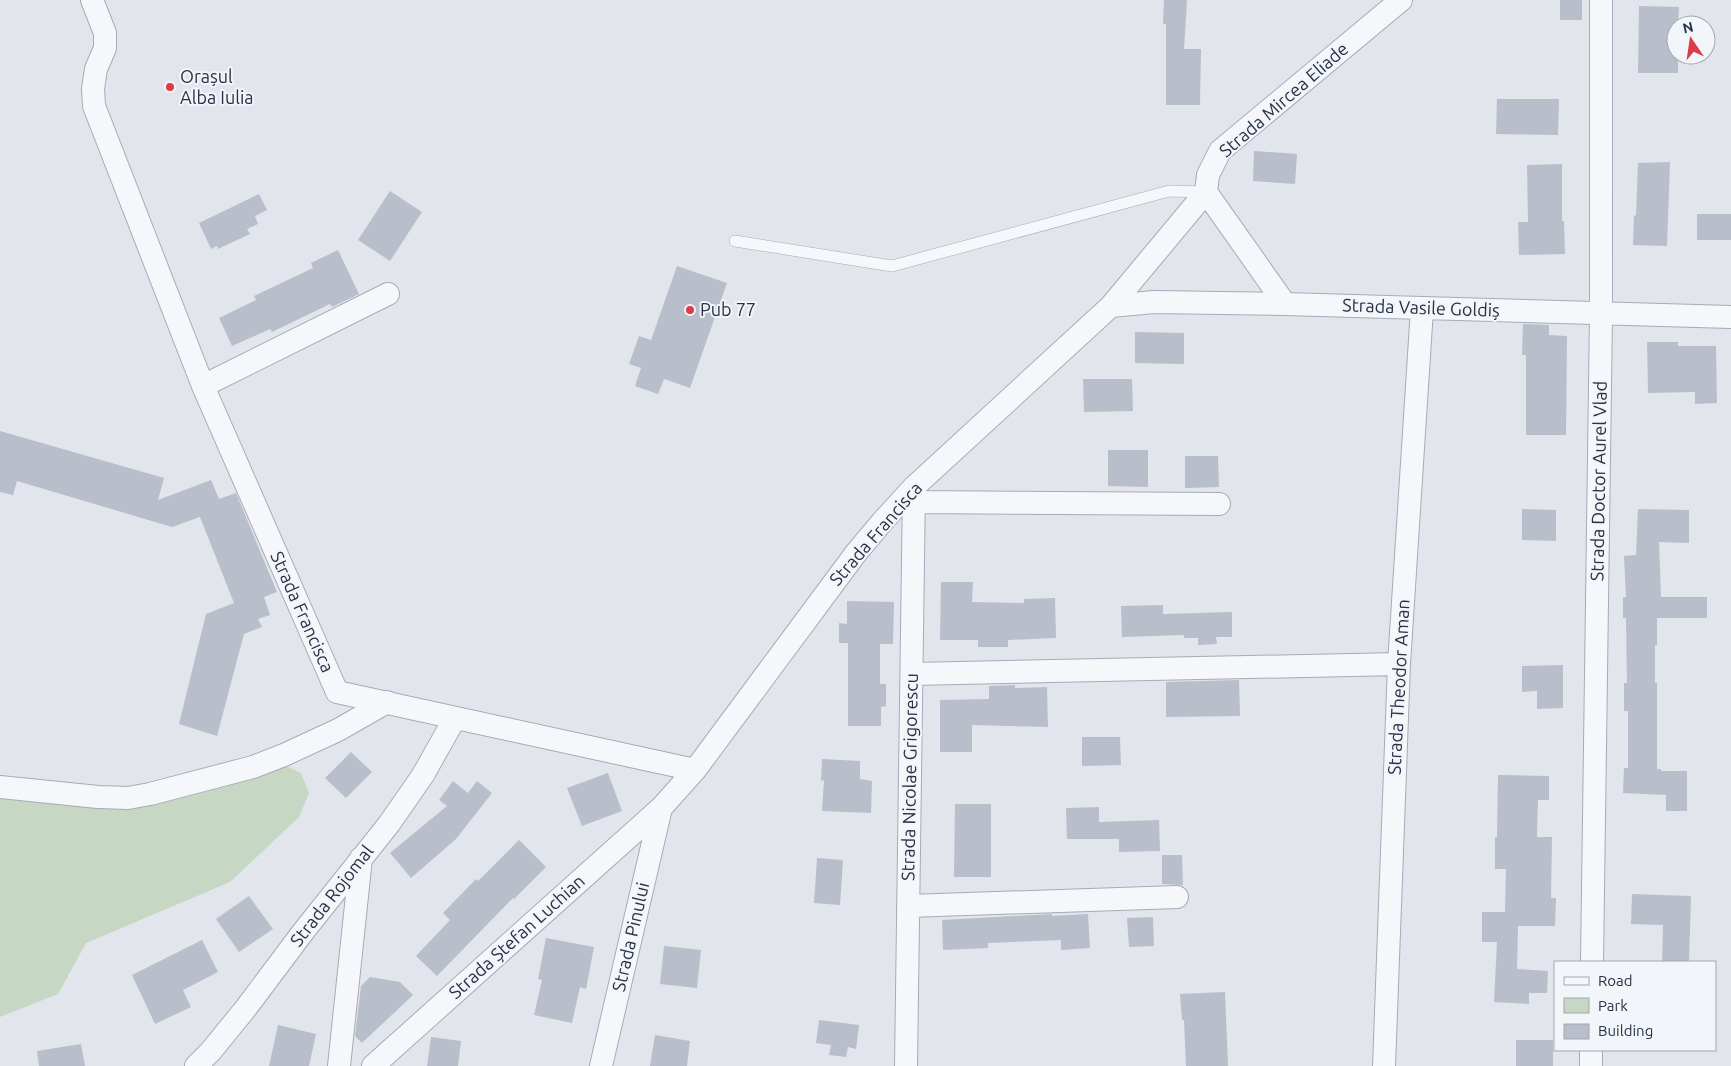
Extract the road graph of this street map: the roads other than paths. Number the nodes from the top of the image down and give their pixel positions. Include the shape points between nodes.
1 (92, 0) edge
2 (1402, 0) edge
3 (1601, 0) edge
4 (1206, 192) junction
5 (735, 241) dead end
6 (388, 294) dead end
7 (1285, 304) junction
8 (1111, 306) junction
9 (1422, 309) junction
10 (1601, 314) junction
11 (1731, 317) edge
12 (203, 386) junction
13 (914, 494) junction
14 (1219, 504) dead end
15 (1399, 664) junction
16 (912, 674) junction
17 (387, 702) junction
18 (455, 718) junction
19 (695, 770) junction
20 (0, 787) edge
21 (661, 808) junction
22 (361, 858) junction
23 (1177, 897) dead end
24 (908, 906) junction
25 (1592, 961) edge
26 (1591, 1051) edge
27 (196, 1066) edge
28 (339, 1066) edge
29 (373, 1066) edge
30 (601, 1066) edge
31 (906, 1066) edge
32 (1384, 1066) edge
33 (1591, 1066) edge

1 - 12 street via 105,33 105,48 92,90 94,106
2 - 4 street, Strada Mircea Eliade via 1220,152 1208,175
3 - 10 street, Strada Doctor Aurel Vlad
4 - 5 lane via 1169,191 892,266
4 - 7 street
4 - 8 street, Strada Mircea Eliade
6 - 12 street
7 - 8 street, Strada Vasile Goldiș via 1154,302
7 - 9 street, Strada Vasile Goldiș
8 - 13 street, Strada Francisca
9 - 10 street, Strada Vasile Goldiș
9 - 15 street, Strada Theodor Aman
10 - 11 street, Strada Vasile Goldiș
10 - 25 street, Strada Doctor Aurel Vlad
12 - 17 street, Strada Francisca via 337,692
13 - 14 street
13 - 16 street, Strada Nicolae Grigorescu
13 - 19 street, Strada Francisca via 882,522 856,553
15 - 16 street
15 - 32 street, Strada Theodor Aman
16 - 24 street, Strada Nicolae Grigorescu
17 - 18 street, Strada Francisca
17 - 20 street via 338,730 261,764 150,794 128,798 98,797
18 - 19 street, Strada Francisca
18 - 22 street, Strada Rojomal via 408,797
19 - 21 street, Strada Francisca
21 - 29 street, Strada Ștefan Luchian
21 - 30 street, Strada Pinului
22 - 27 street, Strada Rojomal via 246,1008
22 - 28 street
23 - 24 street
24 - 31 street, Strada Nicolae Grigorescu
26 - 33 street

